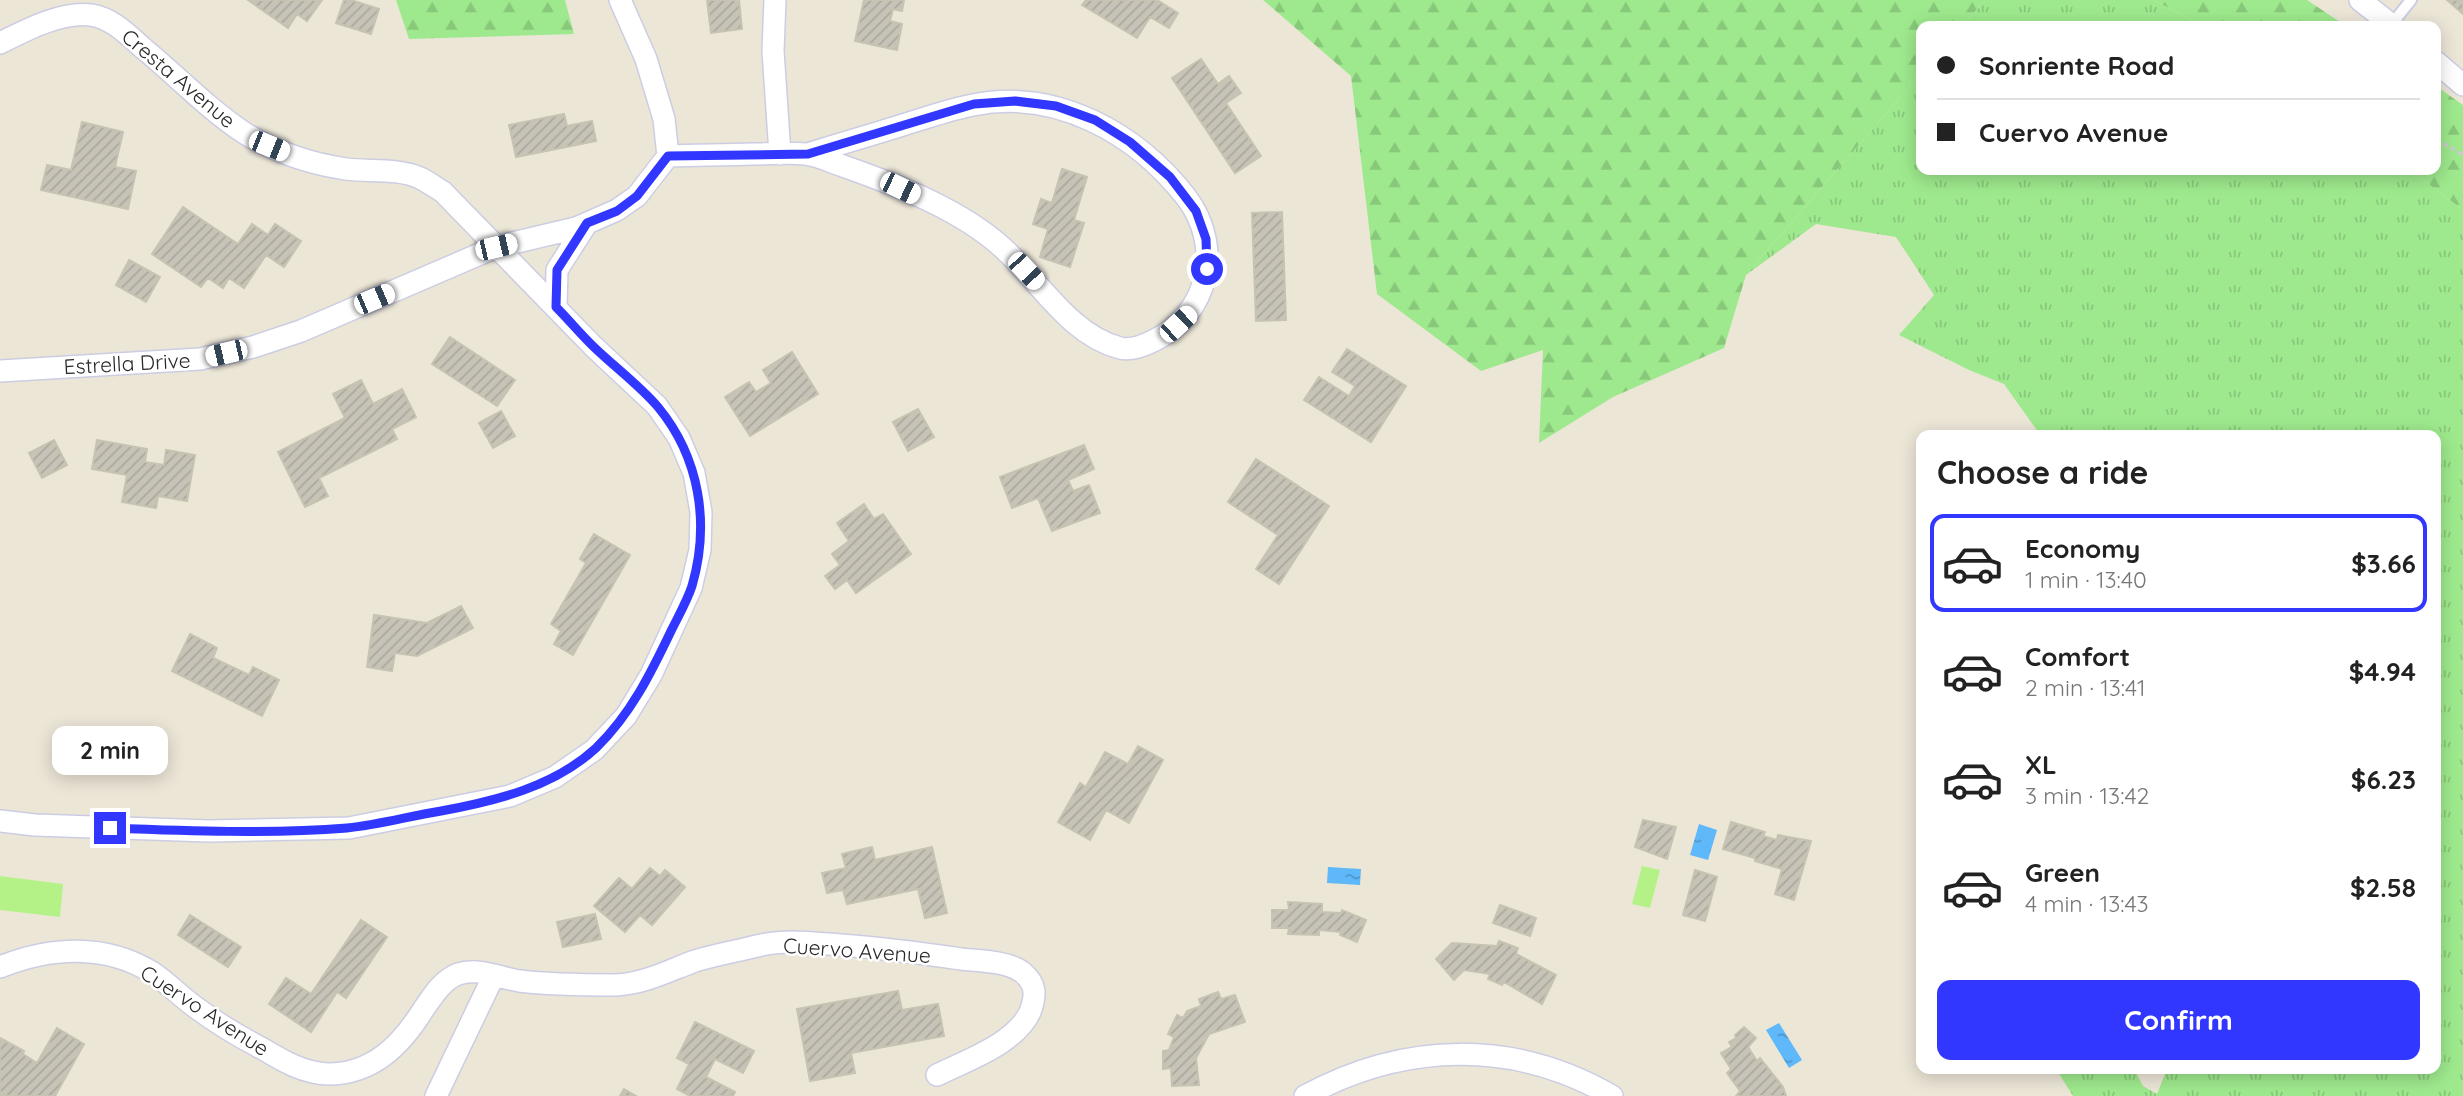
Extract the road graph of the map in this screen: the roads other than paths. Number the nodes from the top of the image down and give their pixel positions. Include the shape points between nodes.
1 (620, 0) edge
2 (775, 0) edge
3 (2360, 0) edge
4 (2410, 0) edge
5 (2386, 21) edge
6 (2395, 21) edge
7 (0, 43) edge
8 (2441, 66) edge
9 (2463, 85) edge
10 (780, 154) junction
11 (808, 154) junction
12 (668, 156) junction
13 (587, 223) junction
14 (496, 247) junction
15 (556, 307) junction
16 (0, 371) edge
17 (0, 821) edge
18 (0, 967) edge
19 (494, 975) junction
20 (937, 1075) dead end
21 (436, 1096) edge
22 (1305, 1096) edge
23 (1612, 1096) edge

1 - 12 street via 646,59 664,119
2 - 10 street via 773,51
3 - 5 street
4 - 6 lane
7 - 14 street, Cresta Avenue via 68,17 91,15 113,23 246,134 294,156 346,169 418,177 443,192
8 - 9 street
10 - 11 street
10 - 12 street
11 - 11 street via 974,104 1015,101 1056,106 1095,120 1130,142 1170,177 1196,211 1206,239 1203,288 1188,314 1167,334 1140,347 1122,349 1094,337 1069,318 987,233 881,179
12 - 13 street, Estrella Drive via 637,196 617,211
13 - 14 street, Estrella Drive
13 - 15 street via 557,270
14 - 15 street
14 - 16 street, Estrella Drive via 253,348 200,359
15 - 17 street via 657,406 679,438 694,473 701,512 700,550 691,588 651,675 626,716 594,750 555,777 510,796 349,828 209,831
18 - 19 street, Cuervo Avenue via 59,950 123,959 152,973 233,1033 297,1068 327,1074 357,1070 385,1057 407,1036 438,988 457,975 479,971
19 - 20 street, Cuervo Avenue via 522,981 620,985 764,944 805,942 912,952 1021,971 1035,991 1027,1017 1002,1042
19 - 21 street
22 - 23 street via 1366,1068 1446,1054 1528,1061

